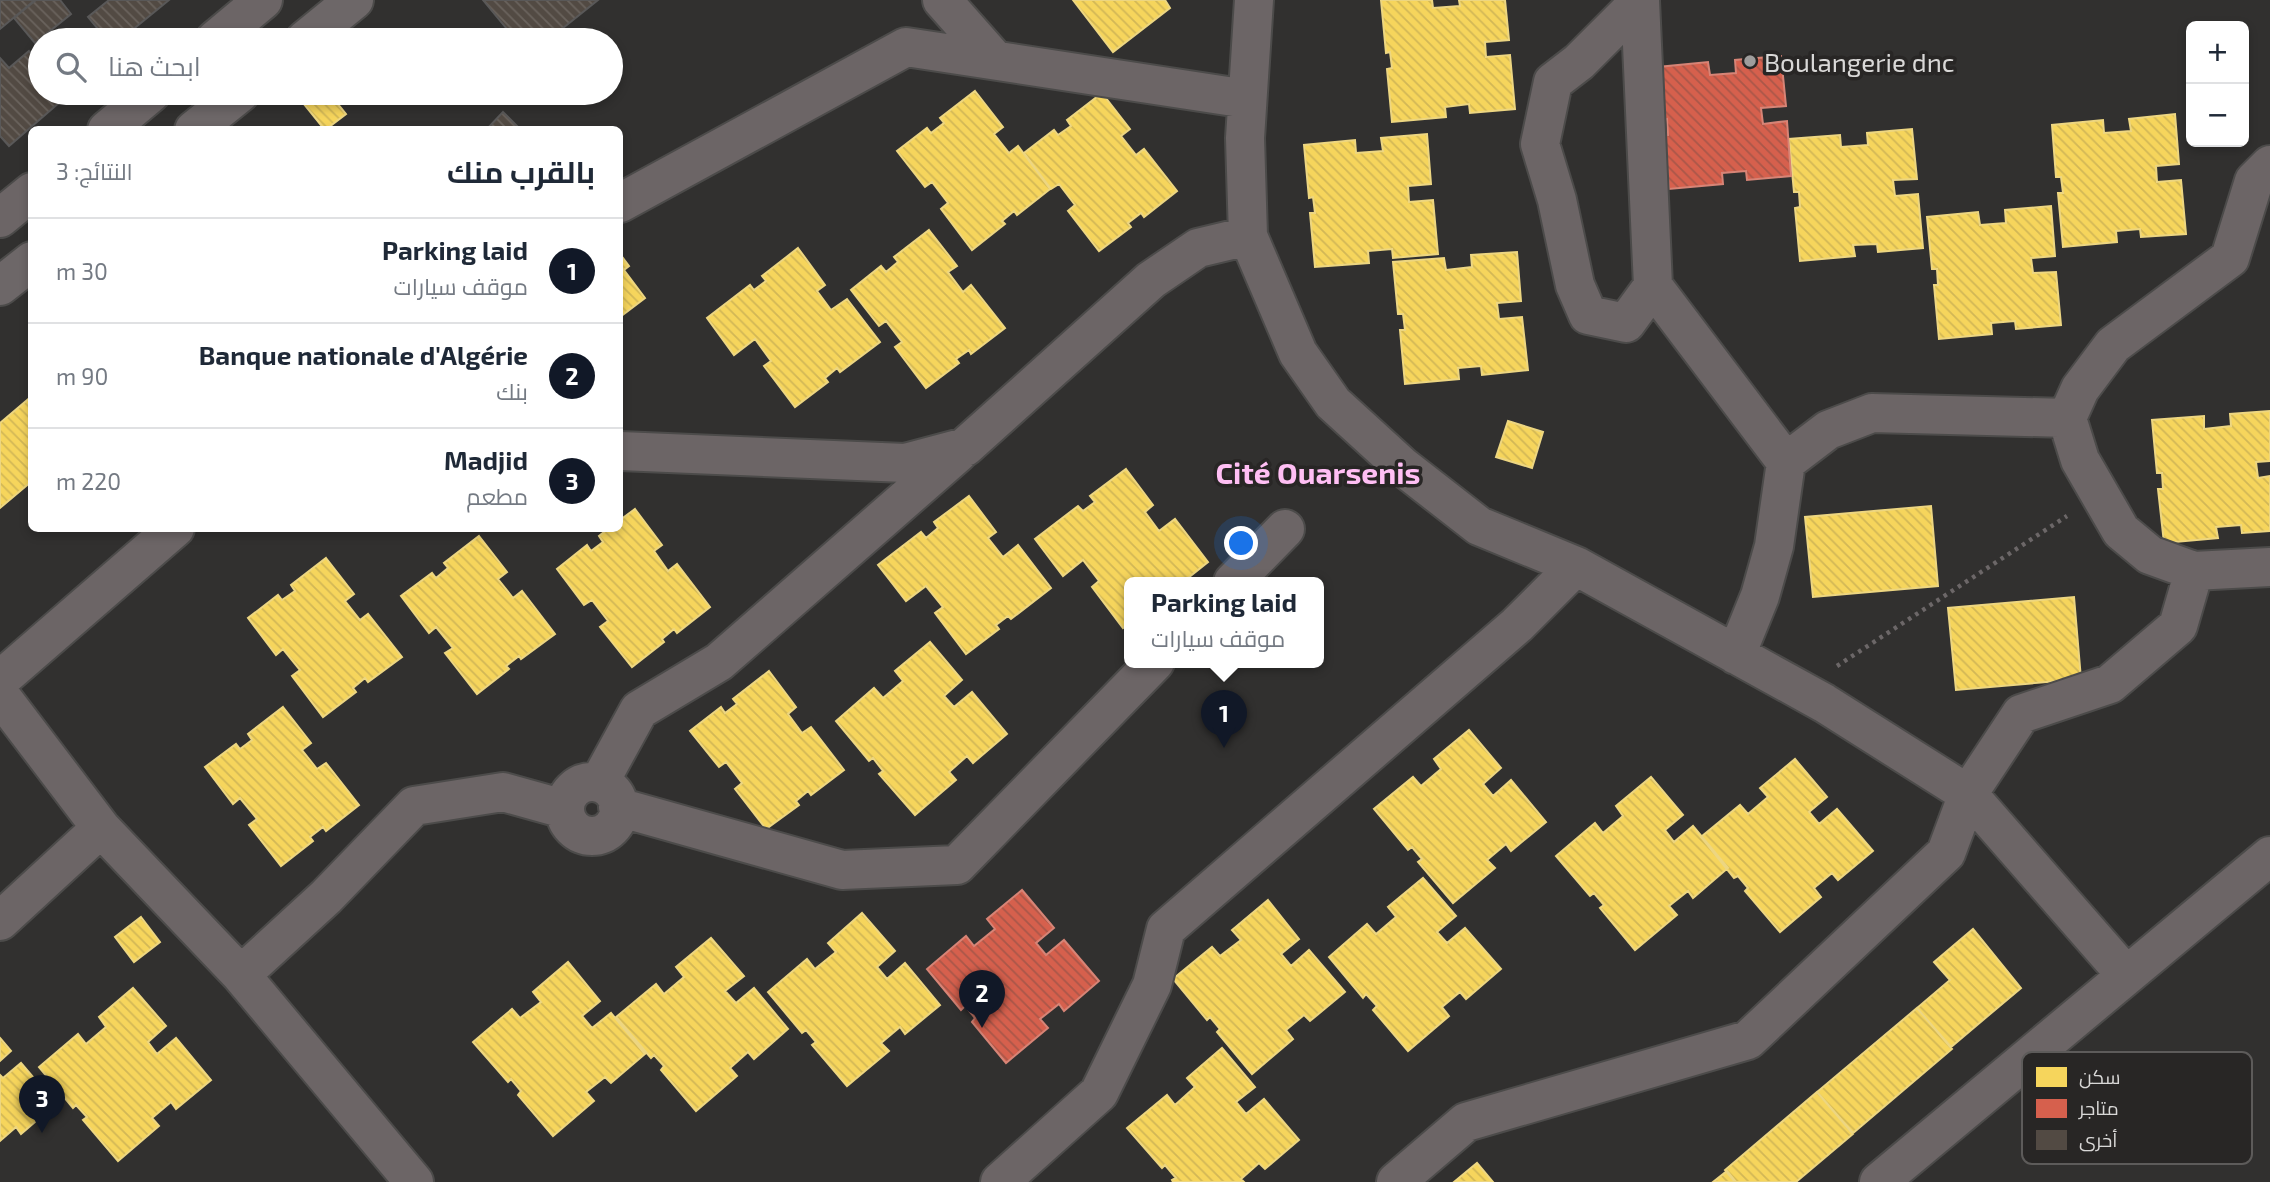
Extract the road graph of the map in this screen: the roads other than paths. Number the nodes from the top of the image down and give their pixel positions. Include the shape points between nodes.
1 (263, 0) edge
2 (354, 0) edge
3 (942, 0) edge
4 (1254, 0) edge
5 (1640, 1) edge
6 (229, 28) edge
7 (319, 28) edge
8 (995, 60) junction
9 (1247, 99) junction
10 (137, 105) edge
11 (225, 105) edge
12 (112, 126) edge
13 (199, 126) edge
14 (2270, 165) edge
15 (28, 195) edge
16 (623, 201) edge
17 (0, 218) edge
18 (1248, 236) junction
19 (28, 264) edge
20 (0, 286) edge
21 (1653, 286) junction
22 (2067, 418) junction
23 (965, 447) junction
24 (623, 451) edge
25 (1786, 462) junction
26 (1284, 529) dead end
27 (170, 532) edge
28 (1576, 566) junction
29 (2270, 567) edge
30 (2194, 571) junction
31 (1238, 577) edge
32 (1736, 655) junction
33 (1149, 668) edge
34 (0, 680) edge
35 (0, 695) edge
36 (1968, 794) junction
37 (609, 795) junction
38 (101, 828) junction
39 (2270, 856) edge
40 (0, 921) edge
41 (241, 975) junction
42 (2126, 975) junction
43 (2034, 1052) edge
44 (2022, 1062) edge
45 (414, 1182) edge
46 (1000, 1182) edge
47 (1396, 1182) edge
48 (1879, 1182) edge

1 - 6 street
2 - 7 main road
3 - 8 street
4 - 9 street
5 - 21 street
5 - 21 street via 1553,82 1540,144 1575,285 1588,316 1626,323
8 - 9 street
8 - 16 street via 906,47
9 - 18 street
10 - 12 street
11 - 13 main road
14 - 22 street via 2254,181 2230,258 2113,345 2080,389
15 - 17 street
18 - 23 street via 1198,248 1151,280
18 - 28 street via 1298,353 1333,403 1402,466 1479,526
19 - 20 main road
21 - 25 street
22 - 25 street via 1872,413 1828,430
22 - 30 street via 2080,460 2121,531 2150,555
23 - 24 street via 905,463
23 - 37 street via 719,662 639,710
25 - 32 street via 1774,546
26 - 31 street
27 - 34 street
28 - 32 street
28 - 46 street via 1517,625 1166,929 1152,985 1099,1093
29 - 30 street
30 - 36 street via 2178,626 2110,684 2021,714
32 - 36 street
33 - 37 street via 957,865 842,870
35 - 38 street
36 - 42 street
36 - 47 street via 1945,853 1748,1040 1466,1122
37 - 41 street via 585,783 570,792 564,809 503,792 414,806 326,897
38 - 40 street
38 - 41 street
39 - 42 street
41 - 45 street
42 - 43 street
44 - 48 street

